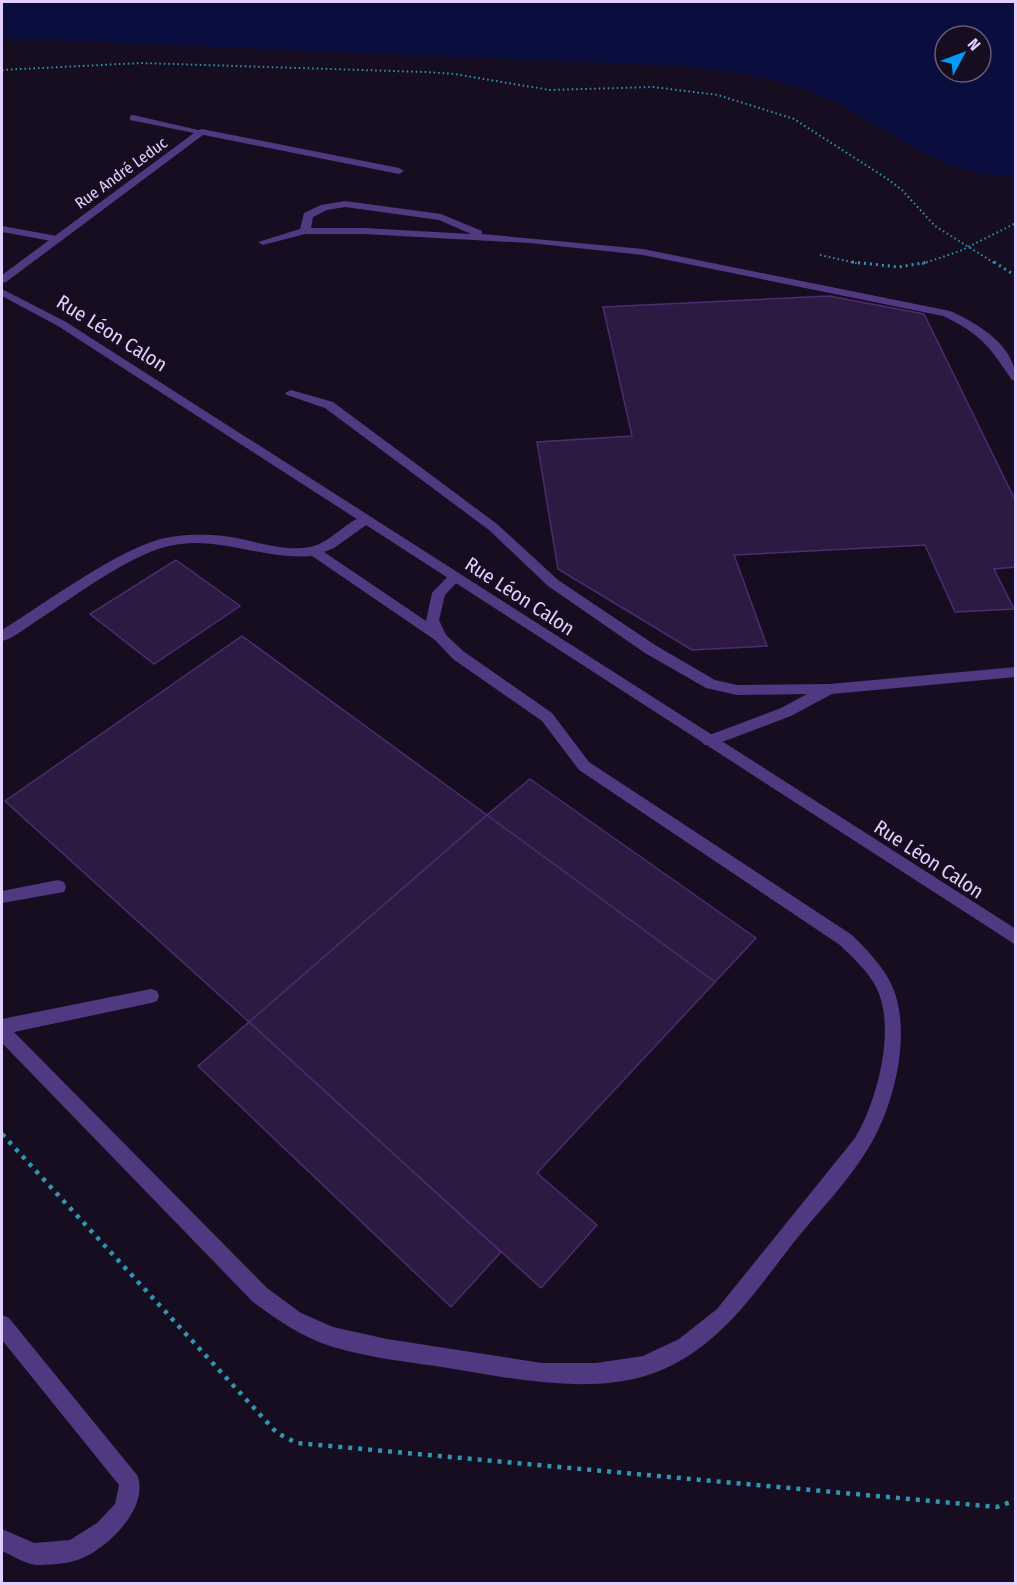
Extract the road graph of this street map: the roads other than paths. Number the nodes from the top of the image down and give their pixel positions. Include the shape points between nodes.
1 (133, 118) dead end
2 (202, 132) junction
3 (399, 171) dead end
4 (2, 229) edge
5 (305, 231) junction
6 (489, 238) junction
7 (57, 239) junction
8 (263, 242) dead end
9 (2, 280) edge
10 (2, 292) edge
11 (1016, 378) edge
12 (291, 393) dead end
13 (365, 519) junction
14 (314, 551) junction
15 (455, 577) junction
16 (2, 636) edge
17 (441, 638) junction
18 (1016, 672) edge
19 (830, 689) junction
20 (709, 741) junction
21 (57, 887) dead end
22 (2, 897) edge
23 (1016, 938) edge
24 (151, 996) dead end
25 (2, 1030) edge
26 (2, 1325) edge
27 (2, 1540) edge

1 - 2 street, Rue André Leduc
2 - 3 street
2 - 7 street, Rue André Leduc
4 - 7 street
5 - 6 street
5 - 6 street via 308,215 345,204 441,217
5 - 8 street
6 - 11 street via 643,252 946,313 974,325 996,344
7 - 9 street, Rue André Leduc
10 - 13 street, Rue Léon Calon via 62,324
12 - 19 street via 329,405 493,527 553,583 650,649 711,684 736,690
13 - 14 street
13 - 15 street, Rue Léon Calon
14 - 16 street via 295,553 214,539 188,538 163,543 106,571
14 - 17 street
15 - 17 street via 439,593 434,605 432,620
15 - 20 street, Rue Léon Calon
17 - 25 street via 458,655 547,717 585,766 846,940 871,964 886,989 894,1021 877,1113 861,1144 724,1316 686,1346 644,1366 596,1373 542,1373 332,1337 294,1320 260,1295
18 - 19 street
19 - 20 street via 786,712
20 - 23 street, Rue Léon Calon
21 - 22 street
24 - 25 street
26 - 27 street via 130,1482 124,1509 105,1531 73,1551 34,1554

